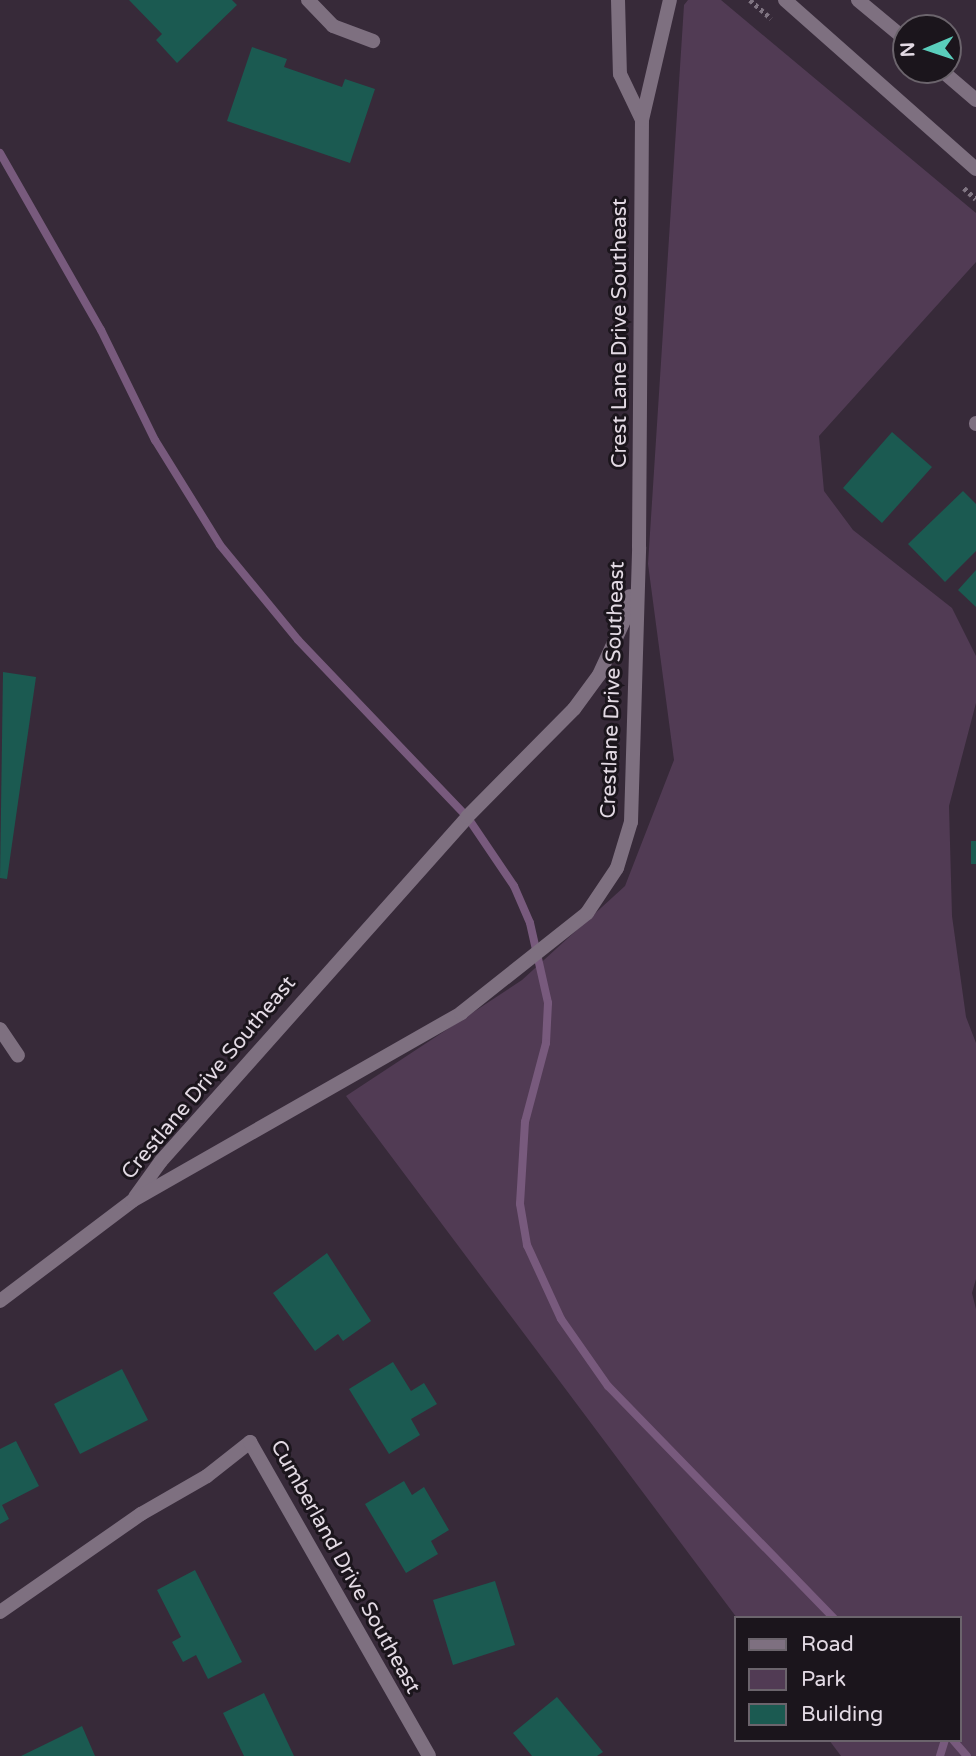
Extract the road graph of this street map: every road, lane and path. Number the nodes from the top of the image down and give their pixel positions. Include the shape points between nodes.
1 (308, 0) edge
2 (618, 0) edge
3 (670, 0) edge
4 (785, 0) edge
5 (858, 0) edge
6 (892, 28) edge
7 (373, 41) dead end
8 (957, 84) edge
9 (976, 100) edge
10 (642, 120) junction
11 (976, 169) edge
12 (639, 547) junction
13 (0, 1029) edge
14 (18, 1056) dead end
15 (132, 1201) junction
16 (0, 1301) edge
17 (0, 1612) edge
18 (429, 1756) edge

1 - 7 street via 333,26
2 - 10 street, Crest Lane Drive Southeast via 620,74
3 - 10 street, Crest Lane Drive Southeast
4 - 11 street
5 - 6 street
8 - 9 street
10 - 12 street, Crest Lane Drive Southeast
12 - 15 street, Crestlane Drive Southeast via 627,614 599,675 574,709 475,808 348,949 160,1161
12 - 15 street, Crestlane Drive Southeast via 631,822 617,868 587,913 461,1013
13 - 14 street
15 - 16 street, Crestlane Drive Southeast
17 - 18 street, Cumberland Drive Southeast via 141,1514 208,1476 250,1443

